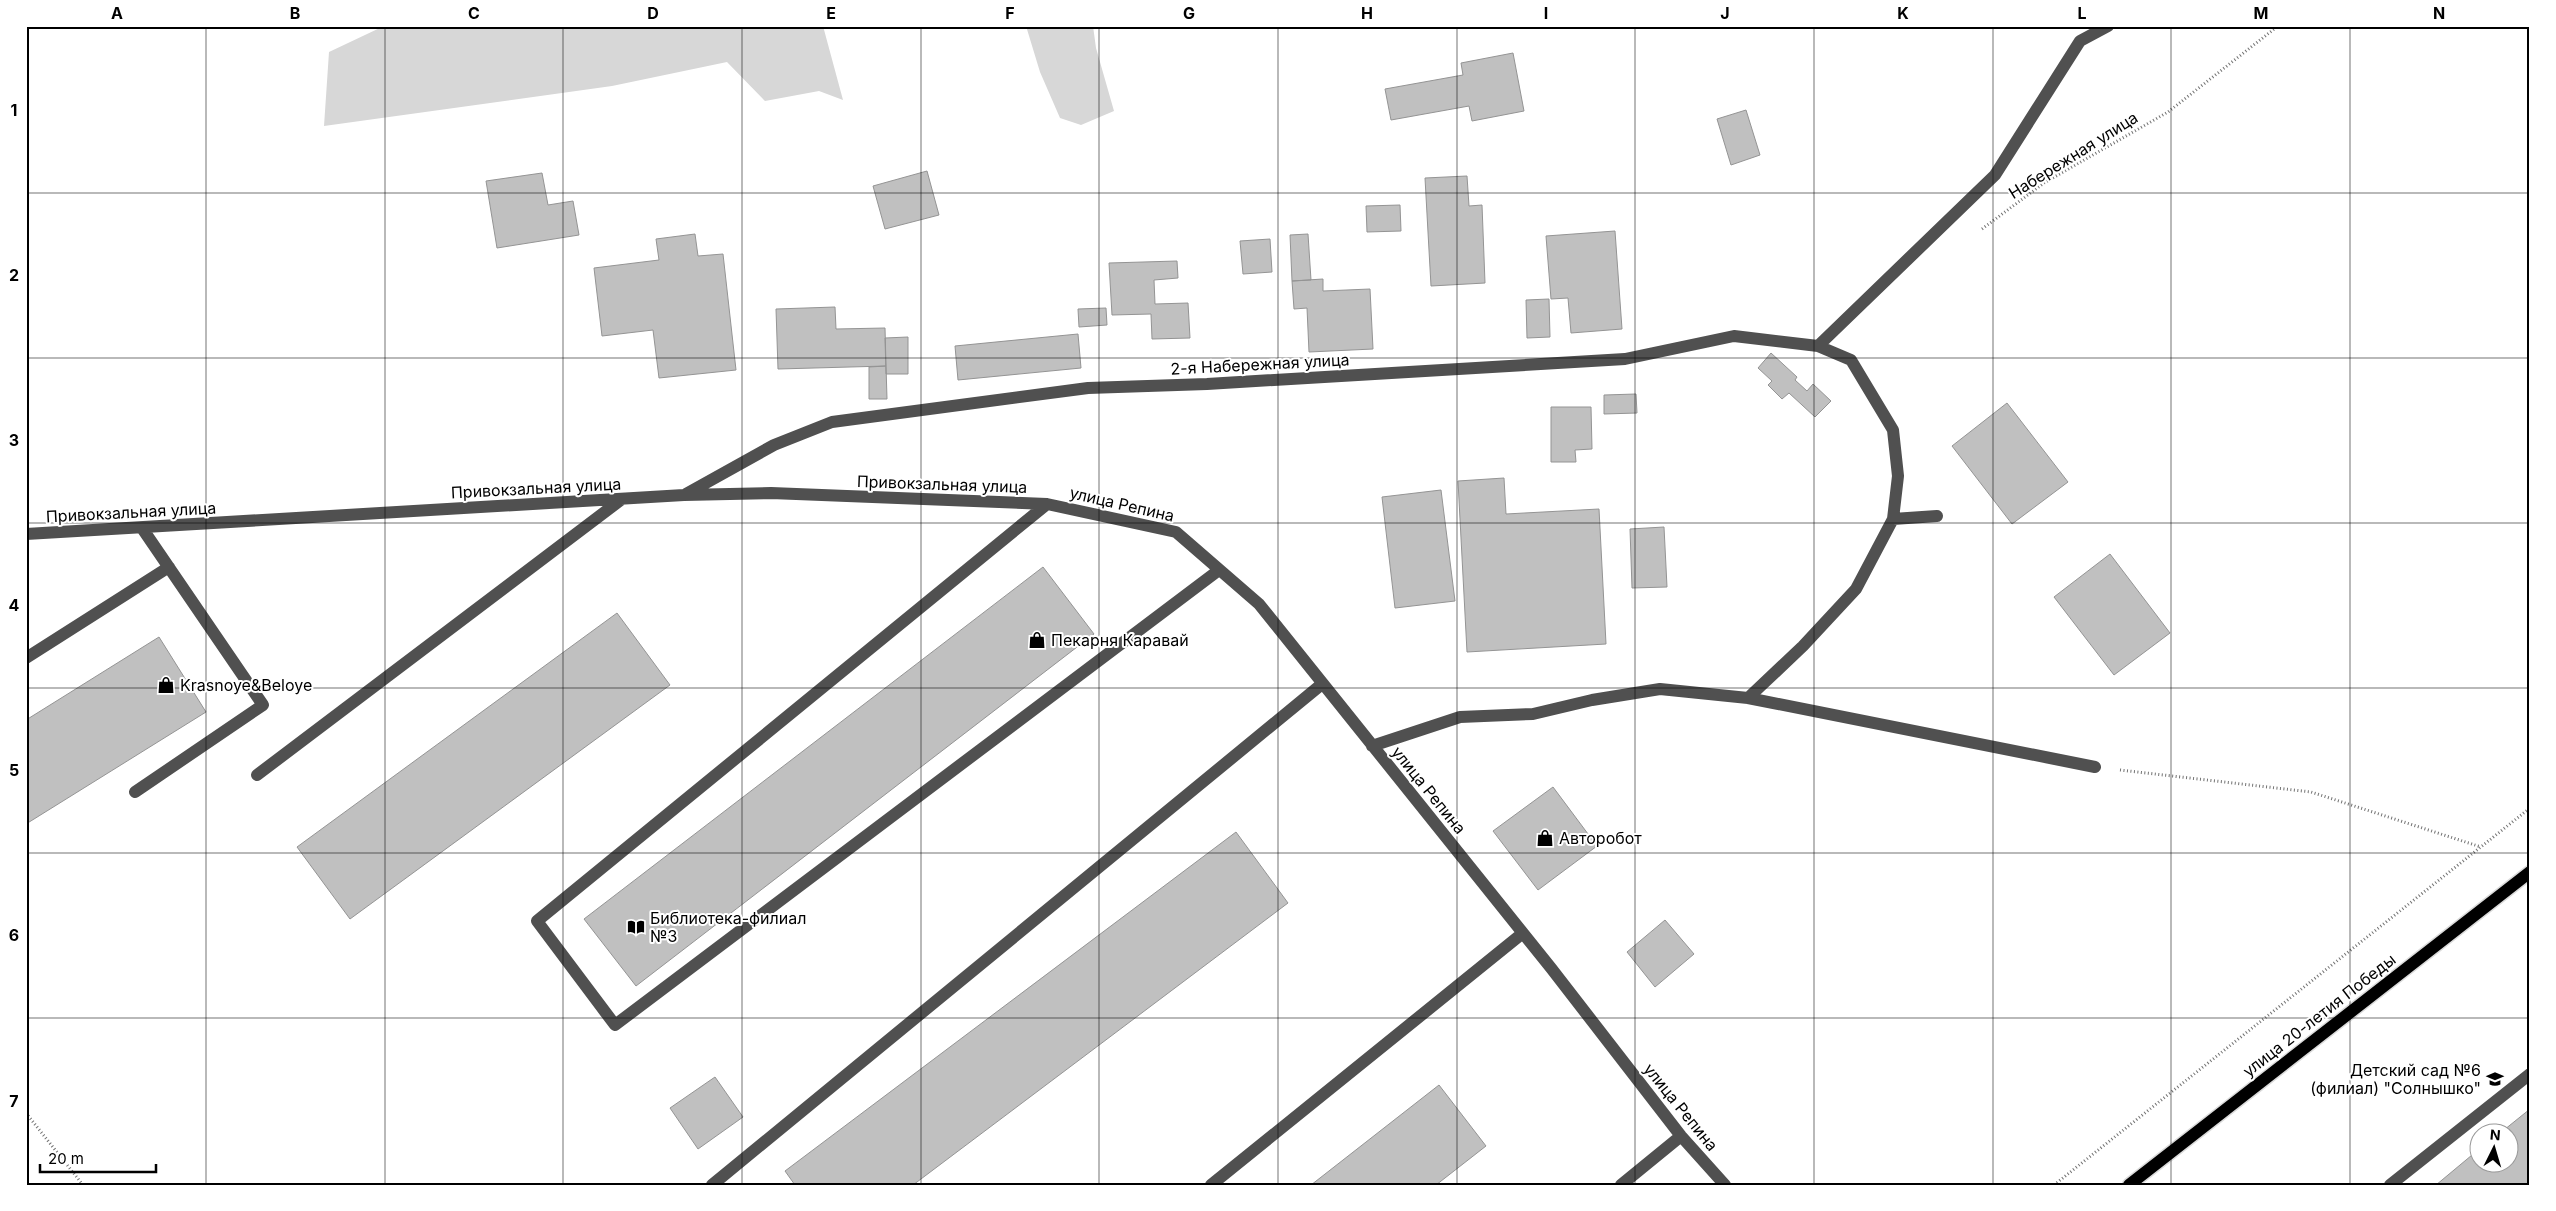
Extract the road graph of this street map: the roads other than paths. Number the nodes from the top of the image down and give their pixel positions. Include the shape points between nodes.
1 (2108, 26) edge
2 (1818, 346) junction
3 (684, 495) junction
4 (622, 499) junction
5 (1047, 504) junction
6 (1937, 516) dead end
7 (1893, 519) junction
8 (142, 528) junction
9 (26, 534) edge
10 (169, 567) junction
11 (1219, 570) junction
12 (26, 658) edge
13 (1322, 684) junction
14 (1748, 698) junction
15 (1372, 746) junction
16 (2095, 767) road end
17 (257, 775) dead end
18 (135, 792) dead end
19 (2530, 872) edge
20 (1522, 933) junction
21 (2530, 1074) edge
22 (1681, 1136) junction
23 (712, 1185) edge
24 (1211, 1185) edge
25 (1622, 1185) edge
26 (1724, 1185) edge
27 (2129, 1185) edge
28 (2390, 1185) edge

1 - 2 street via 2080,40 1995,175
2 - 3 street, 2-я Набережная улица via 1734,336 1625,359 1068,390 832,422 774,445
2 - 7 street, 2-я Набережная улица via 1851,360 1893,430 1898,476
3 - 4 street, Привокзальная улица
3 - 5 street, Привокзальная улица via 771,493
4 - 8 street, Привокзальная улица
4 - 17 street
5 - 11 street, улица Репина via 1176,532
5 - 11 street via 537,921 615,1025
6 - 7 street
7 - 14 street via 1856,589
8 - 9 street, Привокзальная улица
8 - 10 street
10 - 12 street
10 - 18 street via 263,705
11 - 13 street, улица Репина via 1258,604
13 - 15 street, улица Репина
13 - 23 street
14 - 15 street via 1660,689 1533,714 1460,717
14 - 16 street
15 - 20 street, улица Репина
19 - 27 main road, улица 20-летия Победы
20 - 22 street, улица Репина
20 - 24 street
21 - 28 street
22 - 25 street
22 - 26 street, улица Репина

